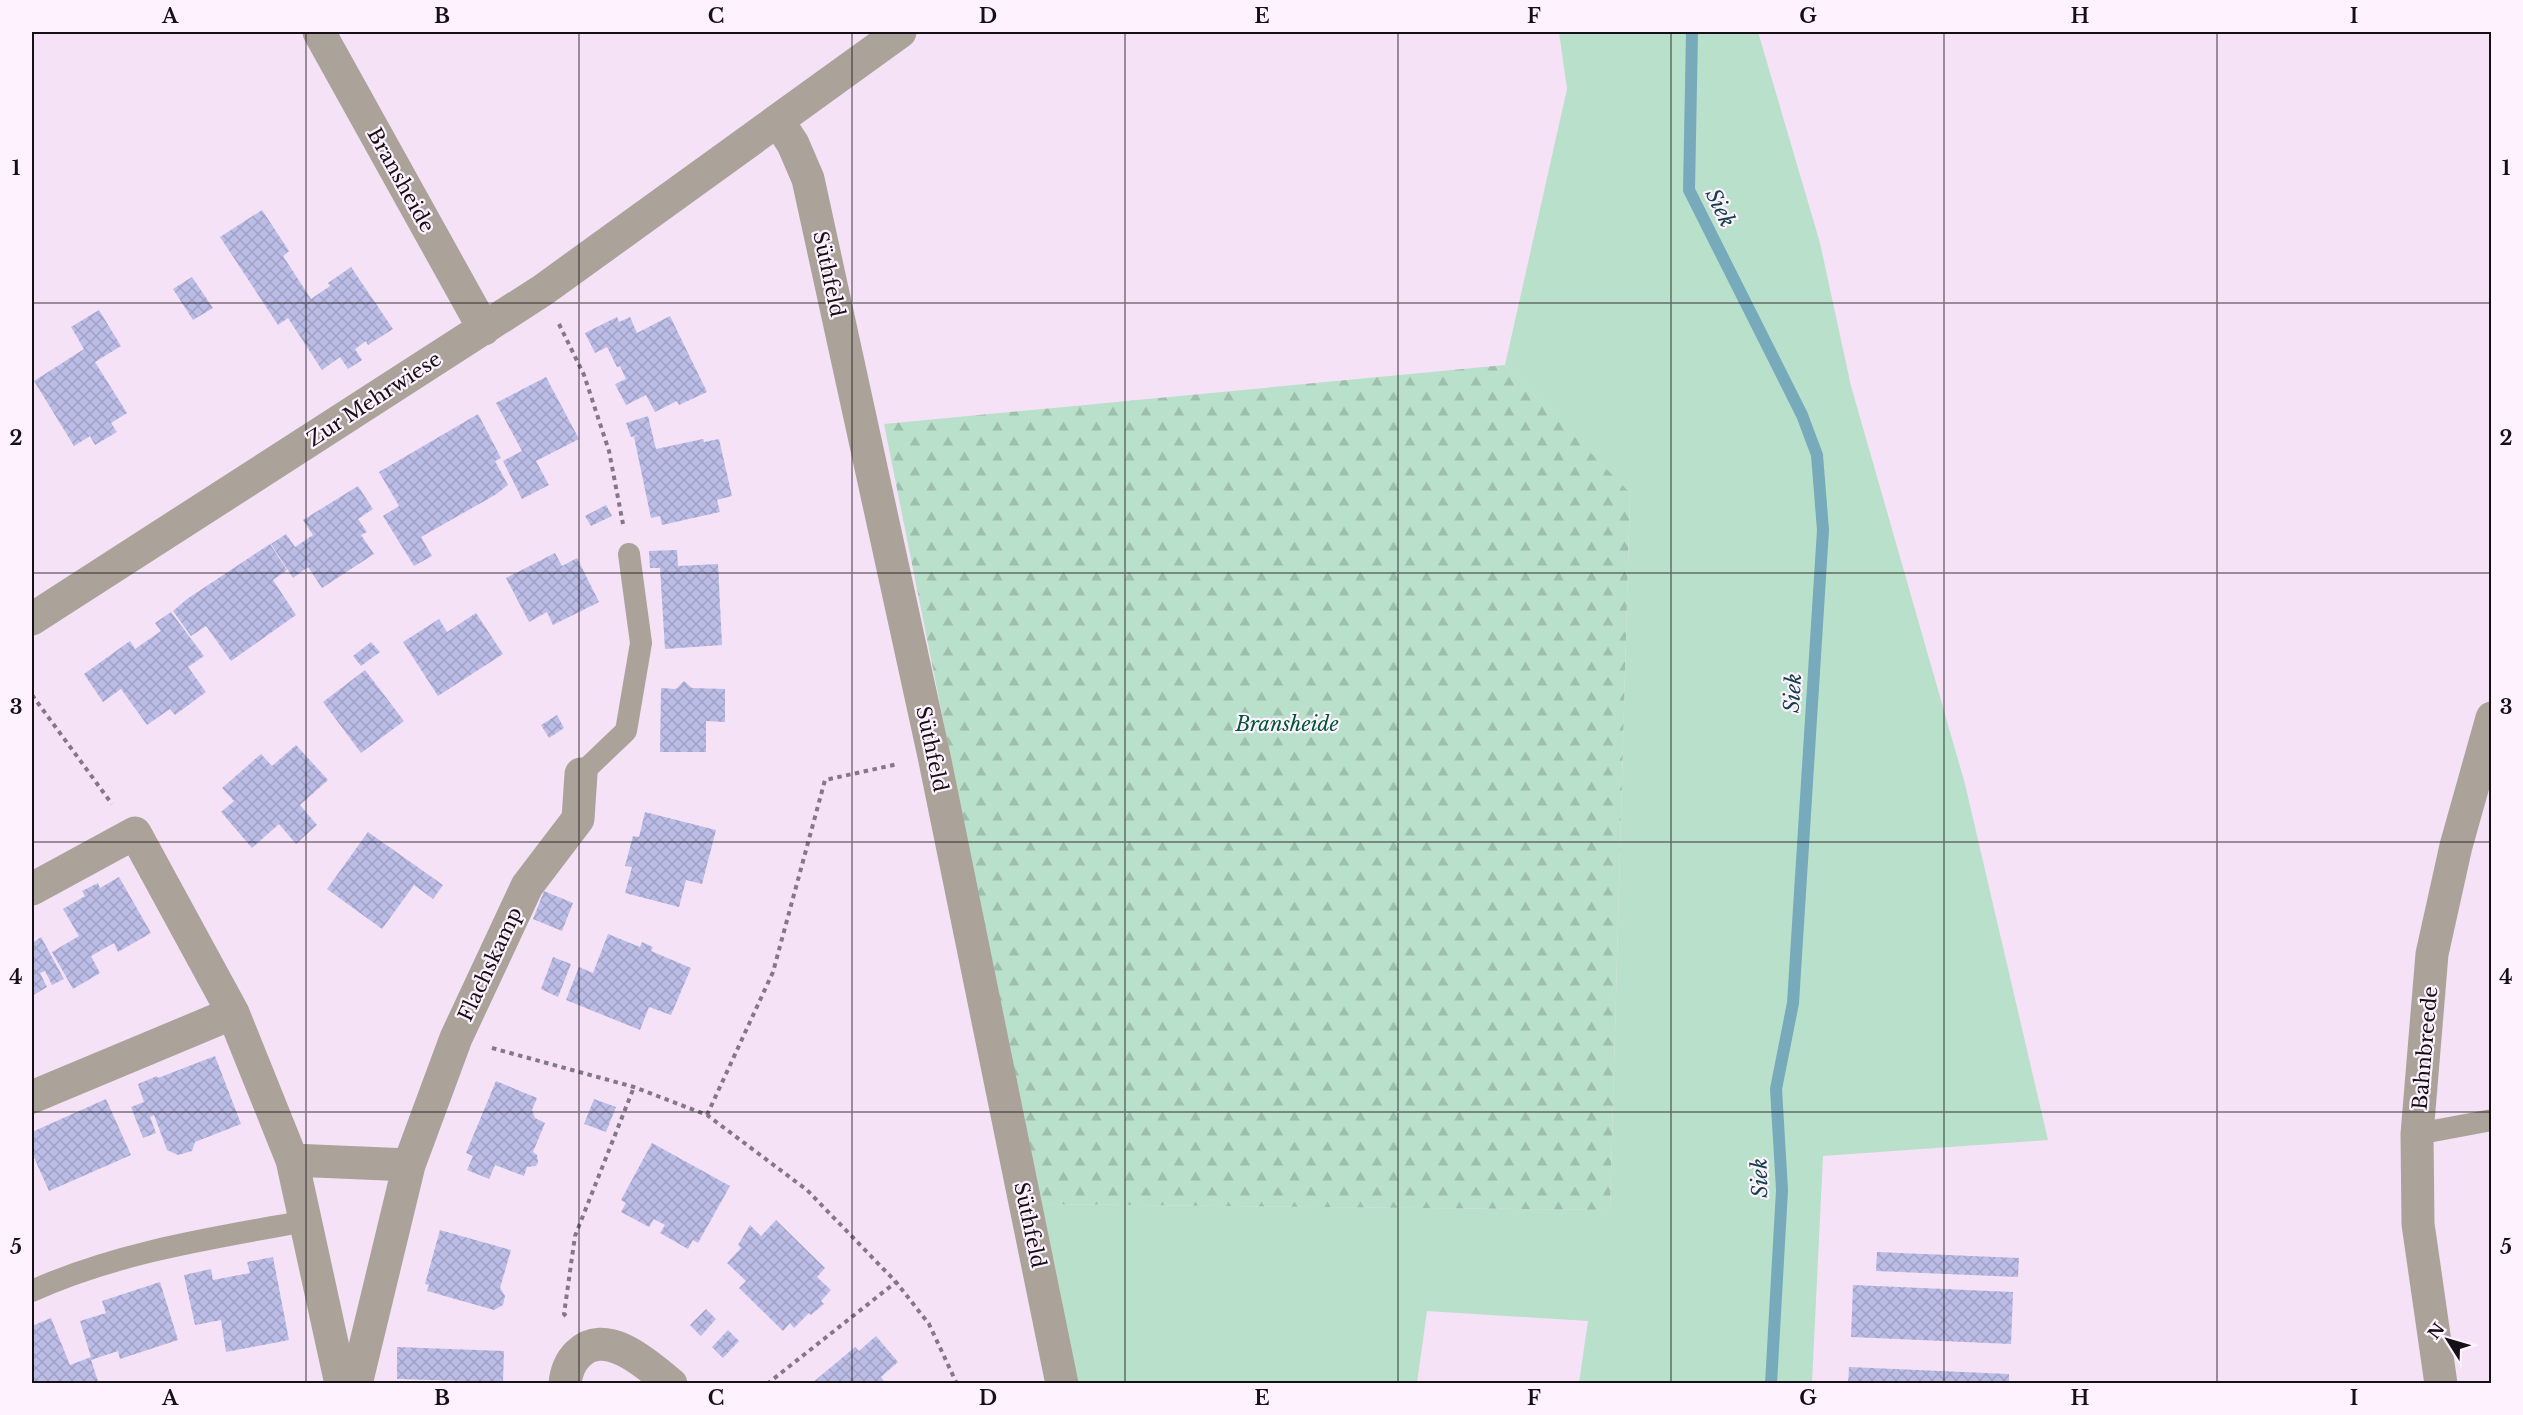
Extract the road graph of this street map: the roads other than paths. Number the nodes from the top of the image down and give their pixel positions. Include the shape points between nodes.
1 (319, 32) edge
2 (900, 32) edge
3 (778, 122) junction
4 (484, 329) junction
5 (629, 554) road end
6 (32, 619) edge
7 (2492, 718) edge
8 (580, 774) joint
9 (32, 889) edge
10 (233, 1013) junction
11 (32, 1097) edge
12 (2492, 1120) edge
13 (2418, 1134) junction
14 (292, 1160) junction
15 (409, 1165) junction
16 (306, 1221) junction
17 (32, 1291) edge
18 (341, 1383) edge
19 (356, 1383) edge
20 (565, 1383) edge
21 (671, 1383) edge
22 (1062, 1383) edge
23 (2441, 1383) edge

1 - 4 street, Bransheide
2 - 3 street
3 - 4 street, Zur Mehrwiese
3 - 22 street, Süthfeld via 793,144 808,179 934,756
4 - 6 street, Zur Mehrwiese
5 - 8 lane via 641,643 626,730
7 - 13 street, Bahnbreede via 2456,846 2432,954
8 - 15 street, Flachskamp via 578,819 527,886 456,1038
9 - 10 street via 135,833
10 - 11 street
10 - 14 street
12 - 13 lane
13 - 23 street, Bahnbreede via 2418,1224
14 - 15 street
14 - 16 street
15 - 19 street, Flachskamp
16 - 17 lane via 174,1245 65,1276
16 - 18 street
20 - 21 street via 571,1361 585,1347 603,1343 615,1346

